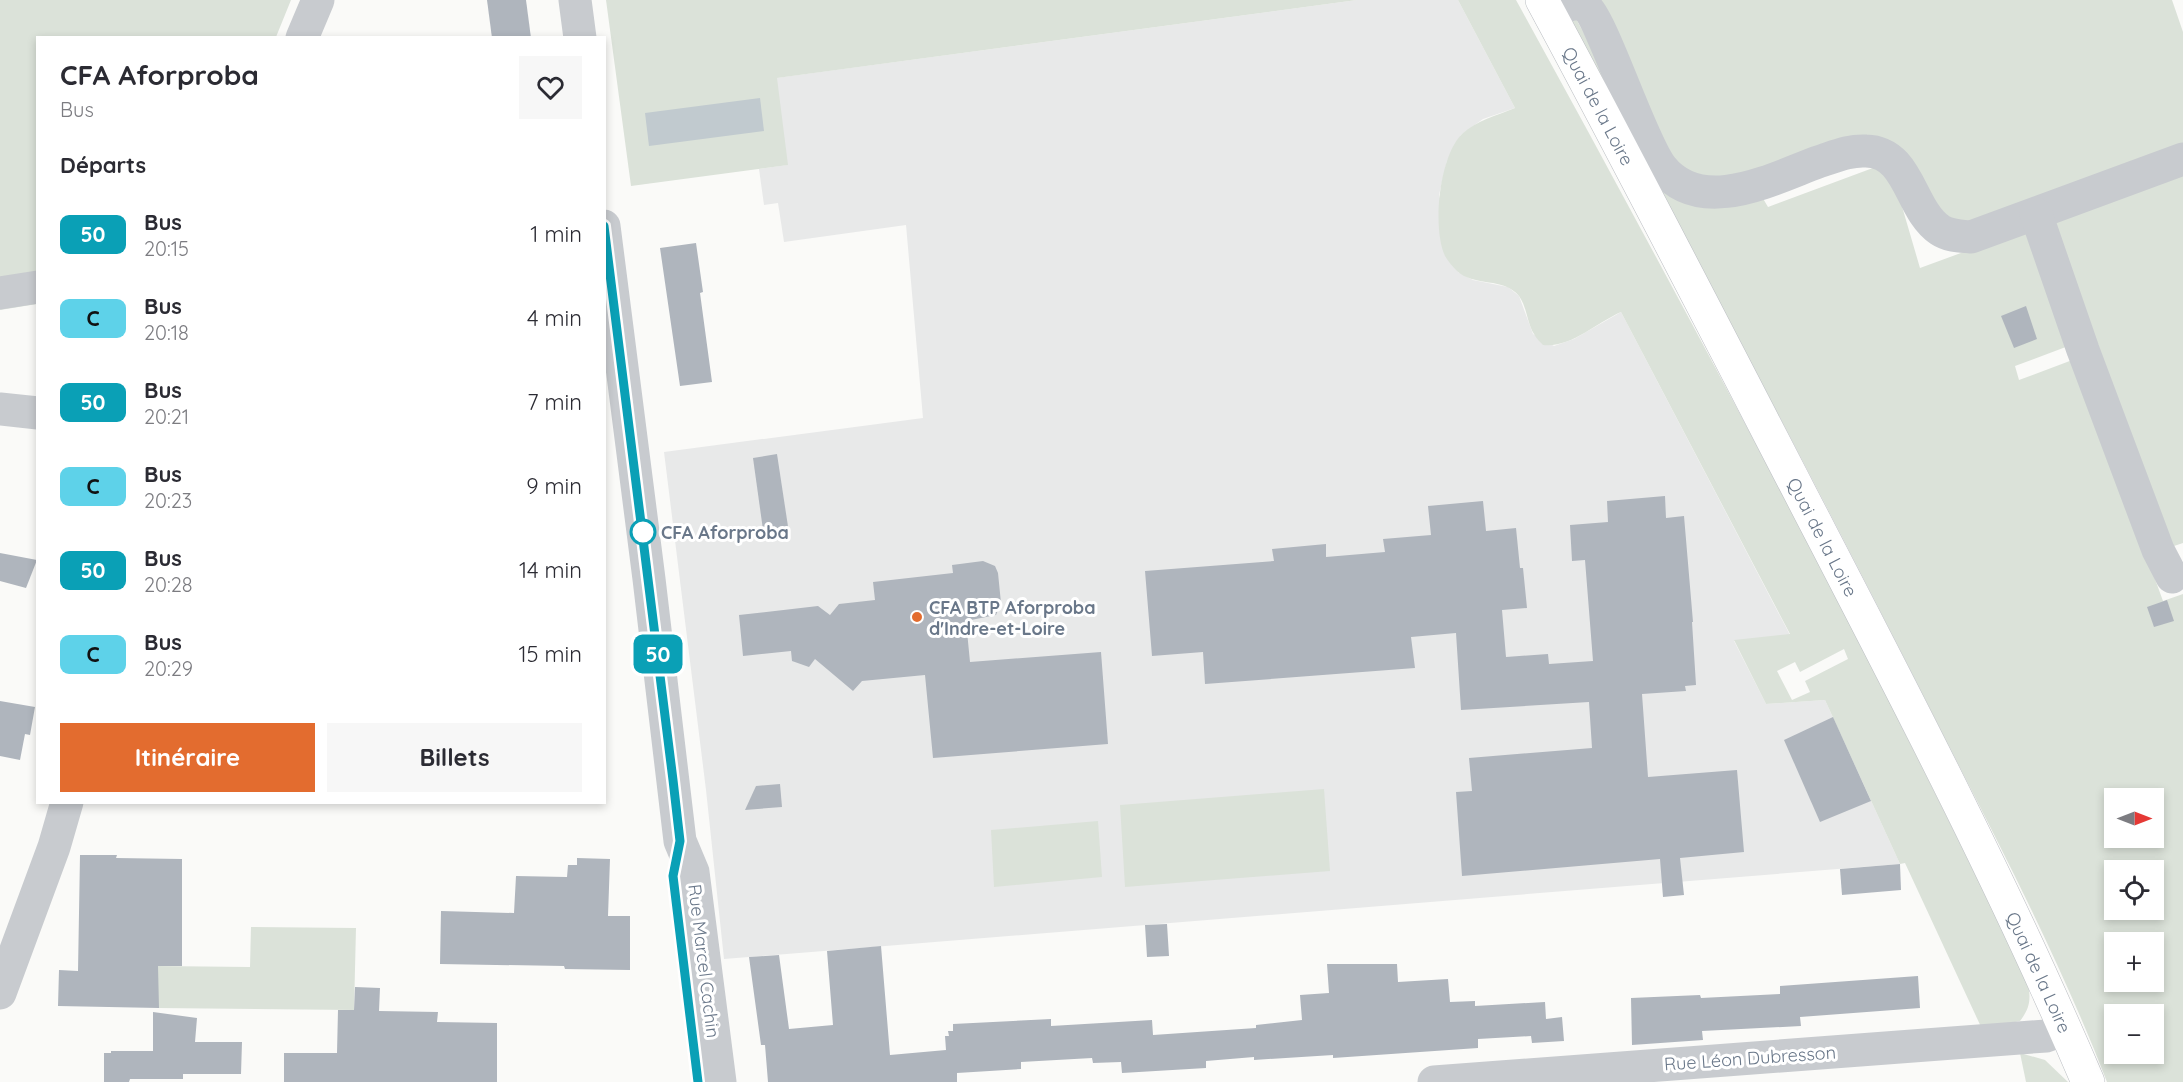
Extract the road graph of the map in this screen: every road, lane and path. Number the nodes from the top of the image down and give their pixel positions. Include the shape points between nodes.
1 (318, 0) edge
2 (575, 0) edge
3 (1546, 8) edge
4 (303, 36) edge
5 (580, 36) edge
6 (2183, 159) edge
7 (2036, 214) junction
8 (606, 242) edge
9 (36, 287) edge
10 (0, 293) edge
11 (0, 409) edge
12 (36, 413) edge
13 (2172, 577) dead end
14 (66, 804) edge
15 (680, 841) junction
16 (2, 981) edge
17 (2066, 1029) junction
18 (698, 1082) edge
19 (720, 1082) edge
20 (1434, 1082) edge
21 (2088, 1082) edge

1 - 4 street
2 - 5 street
3 - 7 street via 1573,4 1588,8 1651,151 1660,167 1678,183 1705,192 1727,191 1753,186 1847,152 1865,150 1879,152 1894,161 1930,221 1949,235 1977,235
3 - 17 main road, Quai de la Loire via 1990,863
6 - 7 street
7 - 13 street via 2083,350
8 - 15 street, Rue Marcel Cachin
9 - 10 street
11 - 12 street
14 - 16 street via 54,847
15 - 18 street, Rue Marcel Cachin via 673,876
15 - 19 street, Rue Marcel Cachin via 693,872
17 - 20 street, Rue Léon Dubresson via 2046,1036
17 - 21 main road, Quai de la Loire

